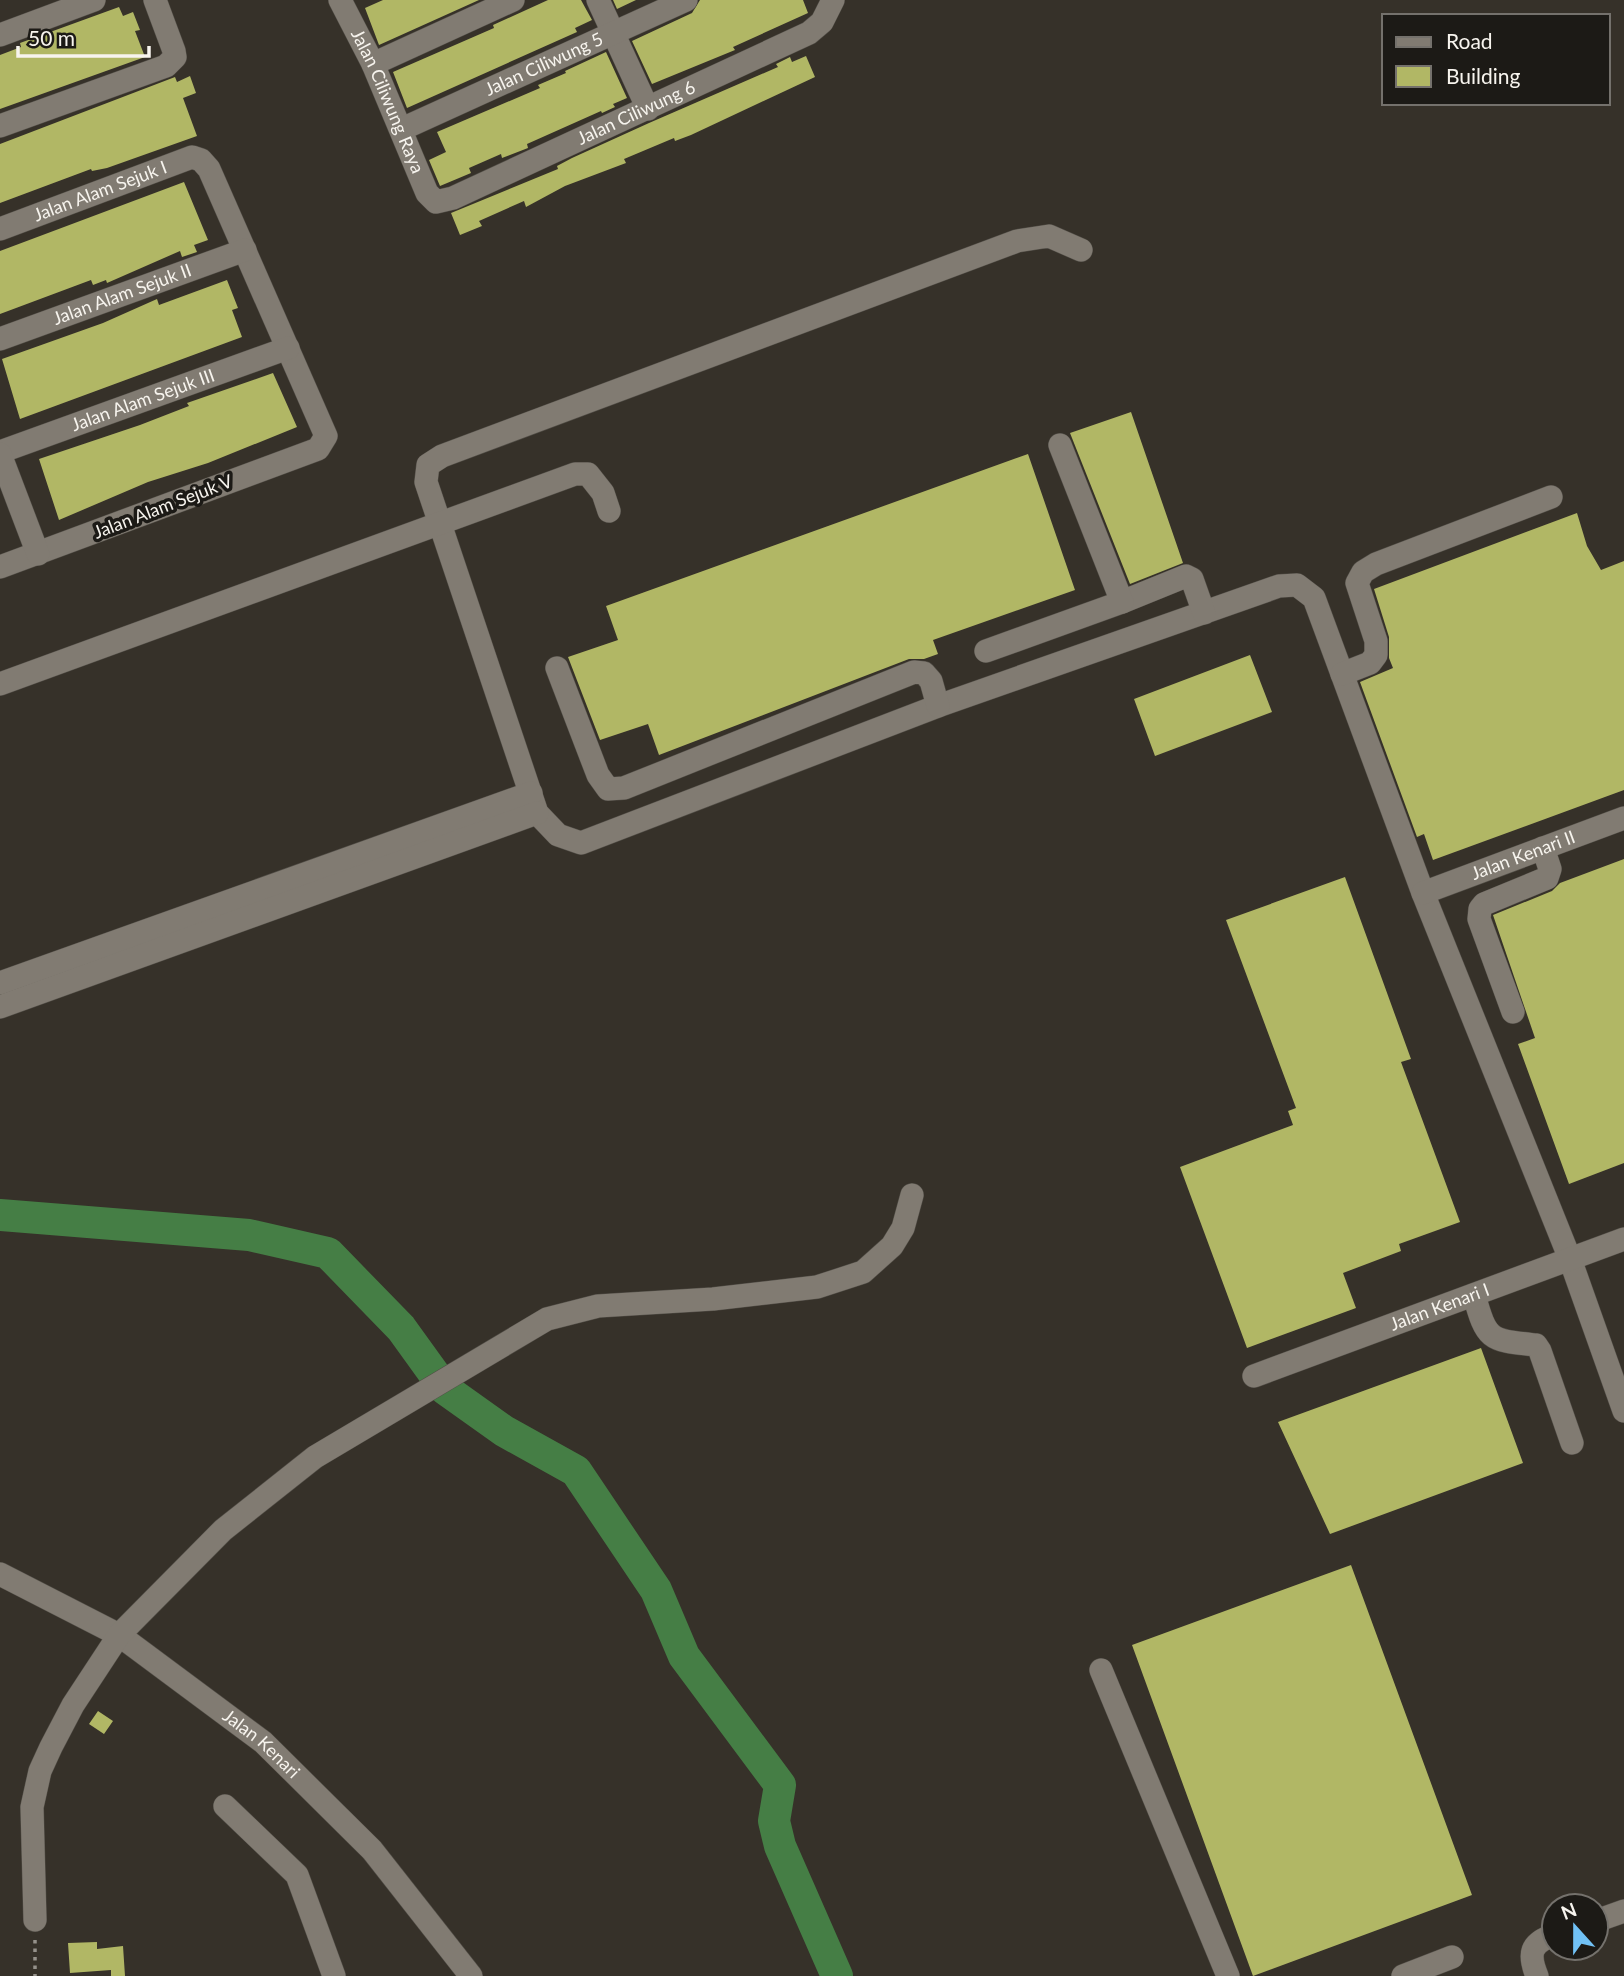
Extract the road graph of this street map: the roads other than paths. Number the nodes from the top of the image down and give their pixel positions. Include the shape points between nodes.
1 (94, 0) edge
2 (155, 0) edge
3 (340, 0) edge
4 (513, 0) edge
5 (598, 0) edge
6 (686, 0) edge
7 (831, 6) edge
8 (613, 33) junction
9 (0, 35) edge
10 (373, 64) junction
11 (648, 109) junction
12 (0, 126) edge
13 (401, 129) junction
14 (436, 202) joint
15 (0, 229) edge
16 (244, 250) junction
17 (1081, 250) dead end
18 (0, 339) edge
19 (288, 348) junction
20 (1060, 445) dead end
21 (0, 453) edge
22 (1551, 497) dead end
23 (609, 511) dead end
24 (439, 523) junction
25 (38, 554) junction
26 (0, 567) edge
27 (1122, 602) junction
28 (1204, 613) junction
29 (986, 651) dead end
30 (557, 668) dead end
31 (1342, 674) junction
32 (0, 684) edge
33 (938, 706) junction
34 (808, 715) junction
35 (741, 741) junction
36 (821, 751) junction
37 (667, 771) junction
38 (754, 776) junction
39 (534, 803) junction
40 (680, 805) junction
41 (1624, 818) edge
42 (1543, 848) junction
43 (1423, 893) junction
44 (0, 983) edge
45 (0, 1007) edge
46 (1513, 1012) dead end
47 (912, 1195) dead end
48 (1624, 1239) edge
49 (1570, 1259) junction
50 (1474, 1295) junction
51 (1254, 1376) dead end
52 (1624, 1411) edge
53 (1572, 1443) dead end
54 (0, 1574) edge
55 (118, 1635) junction
56 (1101, 1670) dead end
57 (225, 1806) dead end
58 (34, 1920) road end
59 (1540, 1940) edge
60 (1451, 1957) dead end
61 (334, 1976) edge
62 (471, 1976) edge
63 (1228, 1976) edge
64 (1403, 1976) edge
65 (1537, 1976) edge

1 - 9 street
2 - 12 street via 175,57 166,66
3 - 10 street, Jalan Ciliwung Raya
4 - 10 street
5 - 8 street
6 - 8 street, Jalan Ciliwung 5
7 - 11 street, Jalan Ciliwung 6 via 809,33
8 - 11 street
8 - 13 street, Jalan Ciliwung 5
10 - 13 street, Jalan Ciliwung Raya
11 - 14 street, Jalan Ciliwung 6
13 - 14 street, Jalan Ciliwung Raya via 427,193
15 - 16 street, Jalan Alam Sejuk I via 192,157 209,169
16 - 18 street, Jalan Alam Sejuk II
16 - 19 street
17 - 24 street via 1049,236 1017,241 442,456 428,465 426,482
19 - 21 street, Jalan Alam Sejuk III
19 - 25 street, Jalan Alam Sejuk V via 323,423 324,444
20 - 27 street
21 - 25 street
22 - 31 street via 1363,572 1357,583 1376,641 1376,655 1370,663
23 - 24 street via 597,483 588,474 575,474
24 - 32 street
24 - 39 street
25 - 26 street, Jalan Alam Sejuk V
27 - 28 street via 1186,576 1192,579
27 - 29 street
28 - 31 street via 1297,584 1314,598
28 - 33 street
30 - 37 street via 598,775 608,789 624,788
31 - 43 street
33 - 34 street via 931,681 924,673 914,672
33 - 36 street
34 - 35 street
34 - 36 street
35 - 37 street
35 - 38 street
36 - 38 street
37 - 40 street
38 - 40 street
39 - 40 street via 558,835 581,843
39 - 44 street
39 - 45 street
41 - 42 street, Jalan Kenari II
42 - 43 street, Jalan Kenari II
42 - 46 street via 1550,869 1547,878 1480,909 1479,919
43 - 49 street
47 - 55 street via 903,1228 892,1246 863,1272 840,1282 769,1294 598,1306 547,1320 315,1457 223,1530
48 - 49 street, Jalan Kenari I
49 - 50 street, Jalan Kenari I
49 - 52 street
50 - 51 street, Jalan Kenari I
50 - 53 street via 1487,1333 1498,1340 1536,1345 1541,1351
54 - 55 street, Jalan Kenari
55 - 58 street via 74,1705 40,1772 32,1807
55 - 62 street, Jalan Kenari via 263,1742 329,1803
56 - 63 street
57 - 61 street via 297,1875
59 - 65 street via 1531,1949 1530,1959
60 - 64 street

